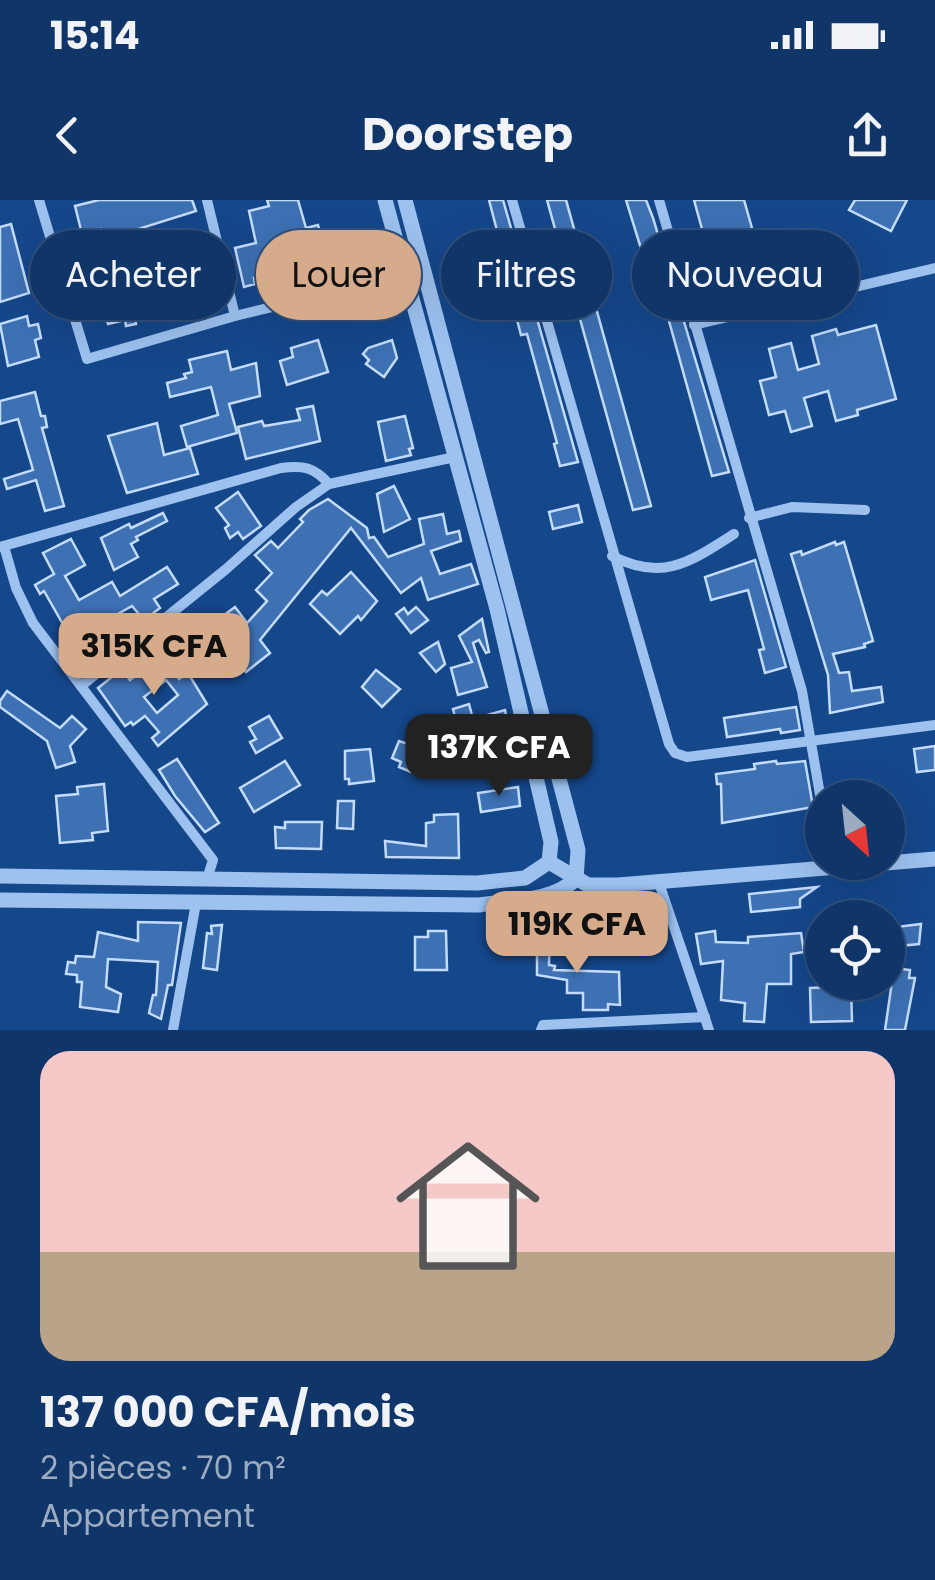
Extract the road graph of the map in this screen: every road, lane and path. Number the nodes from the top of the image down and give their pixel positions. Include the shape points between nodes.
1 (39, 200) edge
2 (206, 200) edge
3 (384, 200) edge
4 (406, 200) edge
5 (512, 200) edge
6 (659, 200) edge
7 (48, 230) edge
8 (214, 230) edge
9 (392, 230) edge
10 (935, 268) edge
11 (75, 320) edge
12 (221, 320) edge
13 (418, 320) edge
14 (694, 326) junction
15 (456, 457) junction
16 (329, 484) junction
17 (865, 510) dead end
18 (750, 518) junction
19 (734, 534) dead end
20 (2, 546) edge
21 (612, 556) junction
22 (80, 686) junction
23 (935, 725) edge
24 (811, 739) junction
25 (818, 780) edge
26 (935, 859) edge
27 (905, 861) edge
28 (549, 862) junction
29 (805, 868) edge
30 (0, 876) edge
31 (576, 878) junction
32 (207, 879) junction
33 (660, 884) junction
34 (0, 900) edge
35 (196, 903) junction
36 (705, 1016) junction
37 (173, 1030) edge
38 (540, 1030) edge
39 (710, 1030) edge

1 - 7 street
2 - 8 street
3 - 9 street
4 - 31 street via 578,850
5 - 21 street
6 - 14 street
10 - 14 street
11 - 12 street via 87,358
13 - 15 street
14 - 18 street
15 - 16 street
15 - 28 street via 551,842
16 - 20 street via 302,465 281,468
16 - 22 street
17 - 18 street via 792,507
18 - 24 street
19 - 21 street via 694,560 653,570
20 - 22 street via 33,623
21 - 24 street via 676,753 687,757
22 - 32 street via 213,860
23 - 24 street
24 - 25 street
26 - 27 street
28 - 31 street
28 - 32 street via 525,878 477,884
29 - 33 street
30 - 32 street
31 - 33 street via 588,884
31 - 35 street via 551,894 480,904
33 - 36 street
34 - 35 street
35 - 37 street
36 - 38 street
36 - 39 street

